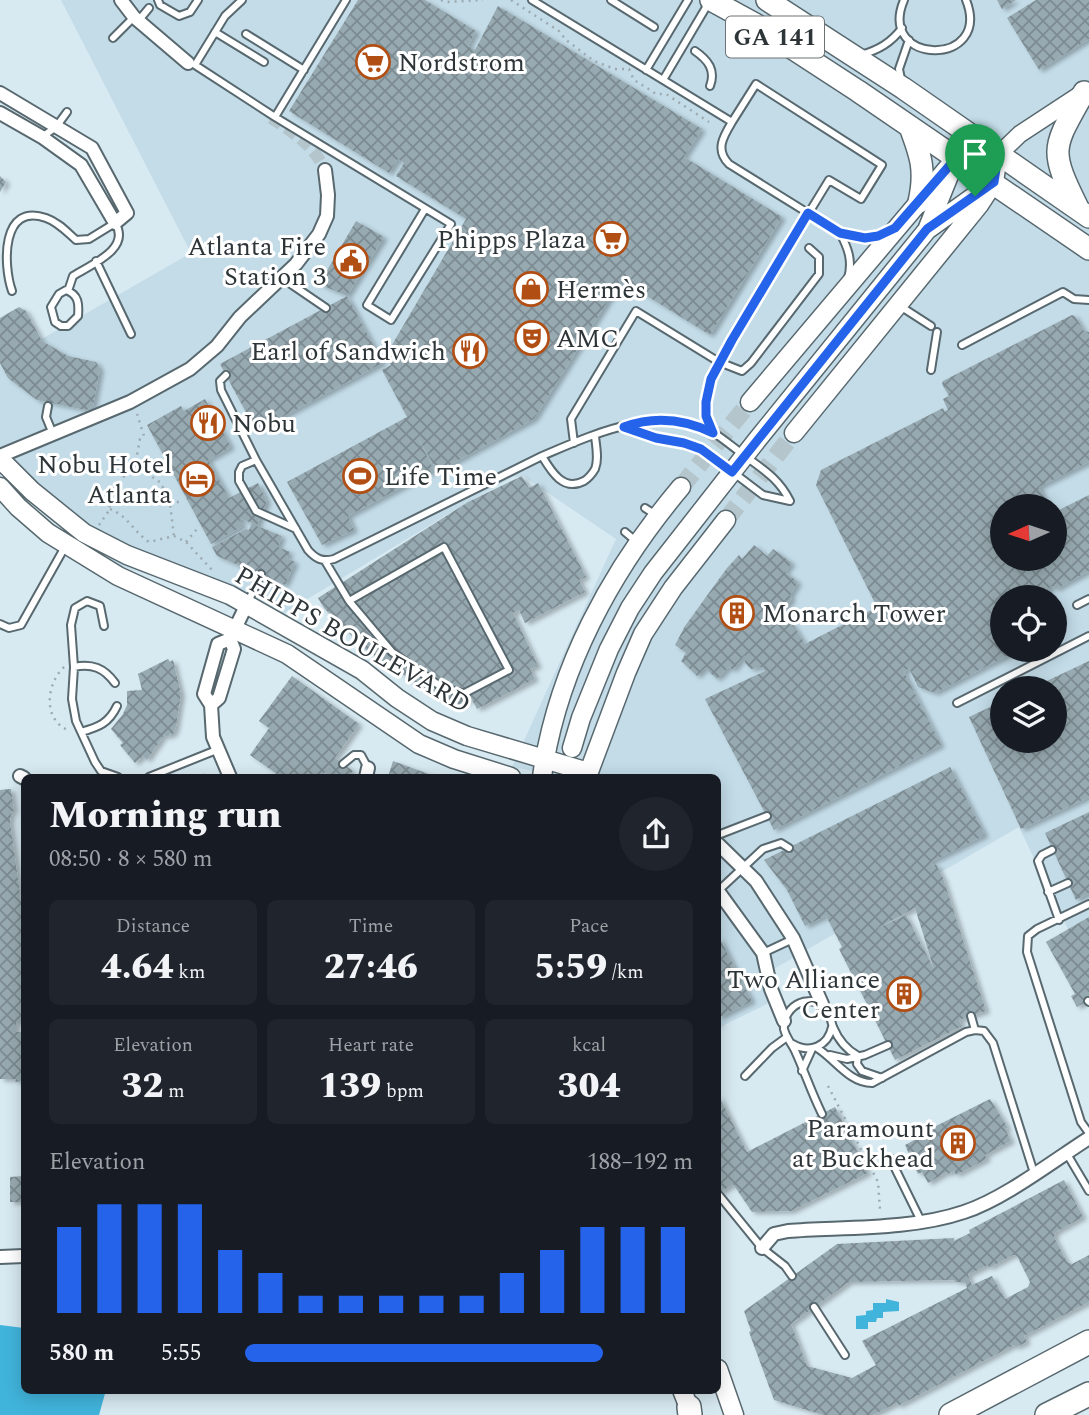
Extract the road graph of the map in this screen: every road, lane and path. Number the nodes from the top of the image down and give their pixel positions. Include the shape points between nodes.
1 (121, 0) edge
2 (158, 0) edge
3 (198, 0) edge
4 (242, 0) edge
5 (346, 0) edge
6 (440, 0) edge
7 (483, 0) edge
8 (511, 0) edge
9 (532, 0) edge
10 (611, 0) edge
11 (688, 0) edge
12 (711, 0) edge
13 (904, 0) edge
14 (966, 0) edge
15 (774, 3) edge
16 (149, 8) dead end
17 (136, 18) junction
18 (654, 27) dead end
19 (902, 28) junction
20 (215, 32) junction
21 (246, 34) dead end
22 (113, 38) dead end
23 (909, 40) junction
24 (695, 51) dead end
25 (850, 54) junction
26 (188, 62) dead end
27 (264, 62) dead end
28 (304, 70) junction
29 (646, 70) junction
30 (663, 80) junction
31 (710, 86) dead end
32 (903, 88) junction
33 (1087, 90) edge
34 (0, 93) edge
35 (67, 112) dead end
36 (0, 113) edge
37 (275, 117) junction
38 (709, 122) dead end
39 (732, 122) junction
40 (56, 127) junction
41 (910, 127) junction
42 (42, 137) junction
43 (998, 155) junction
44 (957, 157) junction
45 (325, 170) tunnel mouth
46 (994, 182) junction
47 (919, 202) junction
48 (425, 209) junction
49 (808, 213) junction
50 (1084, 213) edge
51 (115, 223) junction
52 (895, 228) junction
53 (927, 229) junction
54 (840, 233) junction
55 (809, 248) dead end
56 (1089, 249) edge
57 (96, 261) junction
58 (282, 278) junction
59 (846, 286) junction
60 (12, 291) dead end
61 (68, 291) junction
62 (1089, 300) edge
63 (897, 304) junction
64 (326, 308) dead end
65 (931, 326) dead end
66 (937, 332) dead end
67 (131, 334) dead end
68 (962, 345) dead end
69 (719, 362) junction
70 (931, 370) dead end
71 (226, 376) dead end
72 (750, 401) tunnel mouth
73 (48, 406) dead end
74 (137, 414) dead end
75 (624, 427) junction
76 (713, 433) junction
77 (794, 433) tunnel mouth
78 (53, 435) junction
79 (595, 436) junction
80 (574, 443) junction
81 (542, 456) junction
82 (744, 456) junction
83 (0, 458) edge
84 (256, 460) junction
85 (135, 465) junction
86 (732, 472) junction
87 (0, 487) edge
88 (681, 487) tunnel mouth
89 (182, 501) dead end
90 (170, 504) junction
91 (284, 508) junction
92 (110, 509) junction
93 (726, 520) tunnel mouth
94 (277, 522) junction
95 (99, 525) dead end
96 (197, 529) dead end
97 (296, 529) junction
98 (174, 536) junction
99 (186, 542) junction
100 (66, 545) junction
101 (119, 551) junction
102 (325, 561) junction
103 (111, 572) junction
104 (261, 574) dead end
105 (218, 577) dead end
106 (1089, 599) edge
107 (349, 601) junction
108 (247, 604) junction
109 (1077, 605) dead end
110 (0, 624) edge
111 (104, 626) dead end
112 (232, 635) junction
113 (1089, 636) edge
114 (74, 667) junction
115 (116, 683) dead end
116 (957, 703) dead end
117 (117, 706) dead end
118 (81, 732) junction
119 (572, 748) junction
120 (219, 749) junction
121 (545, 758) junction
122 (343, 764) dead end
123 (367, 772) edge
124 (110, 774) edge
125 (156, 774) edge
126 (229, 774) edge
127 (501, 774) edge
128 (542, 774) edge
129 (588, 774) edge
130 (590, 774) edge
131 (591, 774) edge
132 (767, 816) dead end
133 (721, 834) edge
134 (721, 847) edge
135 (789, 848) dead end
136 (1052, 850) dead end
137 (741, 867) junction
138 (1068, 883) dead end
139 (721, 888) edge
140 (1048, 892) junction
141 (721, 895) edge
142 (1089, 904) edge
143 (1059, 920) junction
144 (793, 939) junction
145 (763, 953) junction
146 (822, 1004) junction
147 (971, 1016) dead end
148 (784, 1021) junction
149 (833, 1026) junction
150 (975, 1030) junction
151 (789, 1040) junction
152 (888, 1045) dead end
153 (815, 1048) junction
154 (829, 1055) junction
155 (858, 1056) junction
156 (802, 1071) junction
157 (745, 1076) dead end
158 (884, 1078) junction
159 (828, 1086) dead end
160 (822, 1114) dead end
161 (1089, 1135) edge
162 (1066, 1152) junction
163 (890, 1158) dead end
164 (1034, 1173) junction
165 (1089, 1191) edge
166 (721, 1198) edge
167 (880, 1210) dead end
168 (921, 1221) junction
169 (762, 1248) junction
170 (21, 1256) edge
171 (0, 1257) edge
172 (792, 1276) dead end
173 (814, 1307) dead end
174 (1089, 1342) edge
175 (845, 1355) dead end
176 (721, 1378) edge
177 (1089, 1394) edge
178 (734, 1415) edge
179 (951, 1415) edge
180 (1047, 1415) edge

1 - 17 street
2 - 3 lane via 179,16 190,12
4 - 20 lane
5 - 28 lane
6 - 7 path
8 - 38 path via 594,61 629,69 634,80
9 - 29 lane
10 - 18 lane
11 - 29 lane
12 - 30 lane
12 - 41 highway, GA 141
13 - 19 lane
14 - 23 lane via 968,30 952,47 929,51
15 - 25 highway, GA 141
16 - 17 lane
17 - 22 lane
17 - 26 street
19 - 23 lane
19 - 25 lane via 893,41 872,52
20 - 27 lane
20 - 37 lane via 195,65
21 - 28 lane
23 - 32 lane via 899,69
24 - 31 lane via 709,63
25 - 32 highway, GA 141
28 - 37 lane
29 - 30 lane
30 - 39 lane
32 - 43 highway, GA 141
33 - 43 street via 1020,134
33 - 50 highway via 1060,135 1056,153
34 - 40 street
35 - 40 lane
36 - 42 street
37 - 48 lane
39 - 49 lane via 720,145 724,159
39 - 49 lane via 756,84 882,165 860,199 829,180
40 - 42 lane
40 - 51 street via 92,148 127,213
41 - 44 highway, GA 141
41 - 47 highway via 922,161
42 - 51 street via 81,165
43 - 44 main road
43 - 46 main road
43 - 50 highway, GA 141
44 - 46 highway, GA 141
44 - 47 main road
44 - 53 main road
45 - 58 street via 327,216 319,234
46 - 53 main road
46 - 56 highway, GA 141
46 - 63 main road
47 - 52 main road
48 - 48 lane via 451,224 391,320 367,305
49 - 54 lane
49 - 69 lane
51 - 57 lane via 120,240
51 - 60 lane via 89,239 76,240 47,218 20,218 8,245 7,277
52 - 54 lane via 865,238
52 - 59 main road
53 - 82 main road
54 - 59 lane via 852,266
55 - 69 lane via 819,257 819,274 751,363 742,371
57 - 61 lane via 73,276
57 - 67 lane
58 - 64 lane
58 - 78 street via 190,369 130,402
59 - 72 main road
61 - 61 lane via 59,294 51,307 55,323 61,326 68,326 78,316 77,299
62 - 68 lane via 1063,292
63 - 65 lane
63 - 77 main road
66 - 70 lane
69 - 76 lane via 706,402
69 - 80 lane via 636,311 571,419
71 - 84 lane via 220,381 221,390
73 - 78 lane via 46,417
74 - 85 path via 144,436
75 - 76 lane via 663,420
75 - 79 lane
75 - 86 lane via 701,449
76 - 82 lane
78 - 83 street
79 - 80 lane
79 - 81 lane via 594,470 579,483 559,480
80 - 81 lane
81 - 102 lane
82 - 86 main road
82 - 86 lane via 782,485 790,501 763,495
83 - 101 main road, PHIPPS BOULEVARD via 61,516
84 - 91 lane
84 - 94 lane via 242,466 239,481 256,511
85 - 90 path via 161,483
85 - 92 path via 113,488
86 - 119 main road via 630,608 592,688
87 - 100 main road, PHIPPS BOULEVARD
88 - 121 main road via 632,537 557,702
89 - 90 path
90 - 98 path
91 - 94 lane via 284,520
91 - 97 lane
92 - 95 path
92 - 98 path via 149,542
93 - 131 main road via 643,634
94 - 97 lane
96 - 99 path
97 - 102 lane via 314,556
98 - 99 path
99 - 105 path
100 - 103 main road, PHIPPS BOULEVARD
100 - 110 lane via 21,625 9,628
101 - 103 lane
101 - 108 main road, PHIPPS BOULEVARD
102 - 107 lane
103 - 112 main road, PHIPPS BOULEVARD
104 - 108 lane
106 - 109 lane
107 - 107 lane via 392,652 456,693 463,694 509,670 444,547
108 - 112 street
108 - 121 main road, PHIPPS BOULEVARD via 362,670 432,721
111 - 114 lane via 96,603 87,601 75,608 71,625
112 - 120 street via 218,644 204,694 211,705 213,737
112 - 127 main road, PHIPPS BOULEVARD via 287,654 419,744
113 - 116 lane
114 - 115 lane via 100,668
114 - 118 lane via 72,698
117 - 118 lane via 104,724
118 - 124 lane via 101,771
119 - 121 main road
119 - 130 main road
120 - 125 lane
120 - 126 street
121 - 128 main road
121 - 129 main road, PHIPPS BOULEVARD
122 - 123 lane via 361,755
132 - 133 lane
134 - 137 street
135 - 137 lane via 781,842 772,844
136 - 140 lane via 1038,861
137 - 139 lane
137 - 144 street via 756,881
138 - 140 lane
140 - 143 lane
141 - 145 street
142 - 143 lane
143 - 161 lane via 1028,936 1027,952
144 - 145 lane
144 - 146 street
145 - 148 street
146 - 148 lane via 799,1003
146 - 149 lane
147 - 150 lane
148 - 151 lane
149 - 153 lane via 831,1034
149 - 155 lane via 849,1051
150 - 158 lane
150 - 164 lane via 984,1031 993,1043
151 - 153 lane via 798,1047
151 - 156 lane
151 - 157 lane via 772,1048
152 - 155 lane
153 - 154 lane
153 - 156 lane
154 - 155 lane
154 - 158 lane via 860,1082
155 - 158 lane via 862,1071
156 - 160 lane
159 - 167 path via 878,1182
161 - 162 street
162 - 164 street
162 - 165 lane
163 - 168 lane
164 - 168 street via 966,1212
166 - 169 lane
168 - 169 street via 788,1231 774,1234
169 - 172 lane
170 - 171 street
173 - 175 lane
174 - 179 highway
176 - 178 main road
177 - 180 highway

